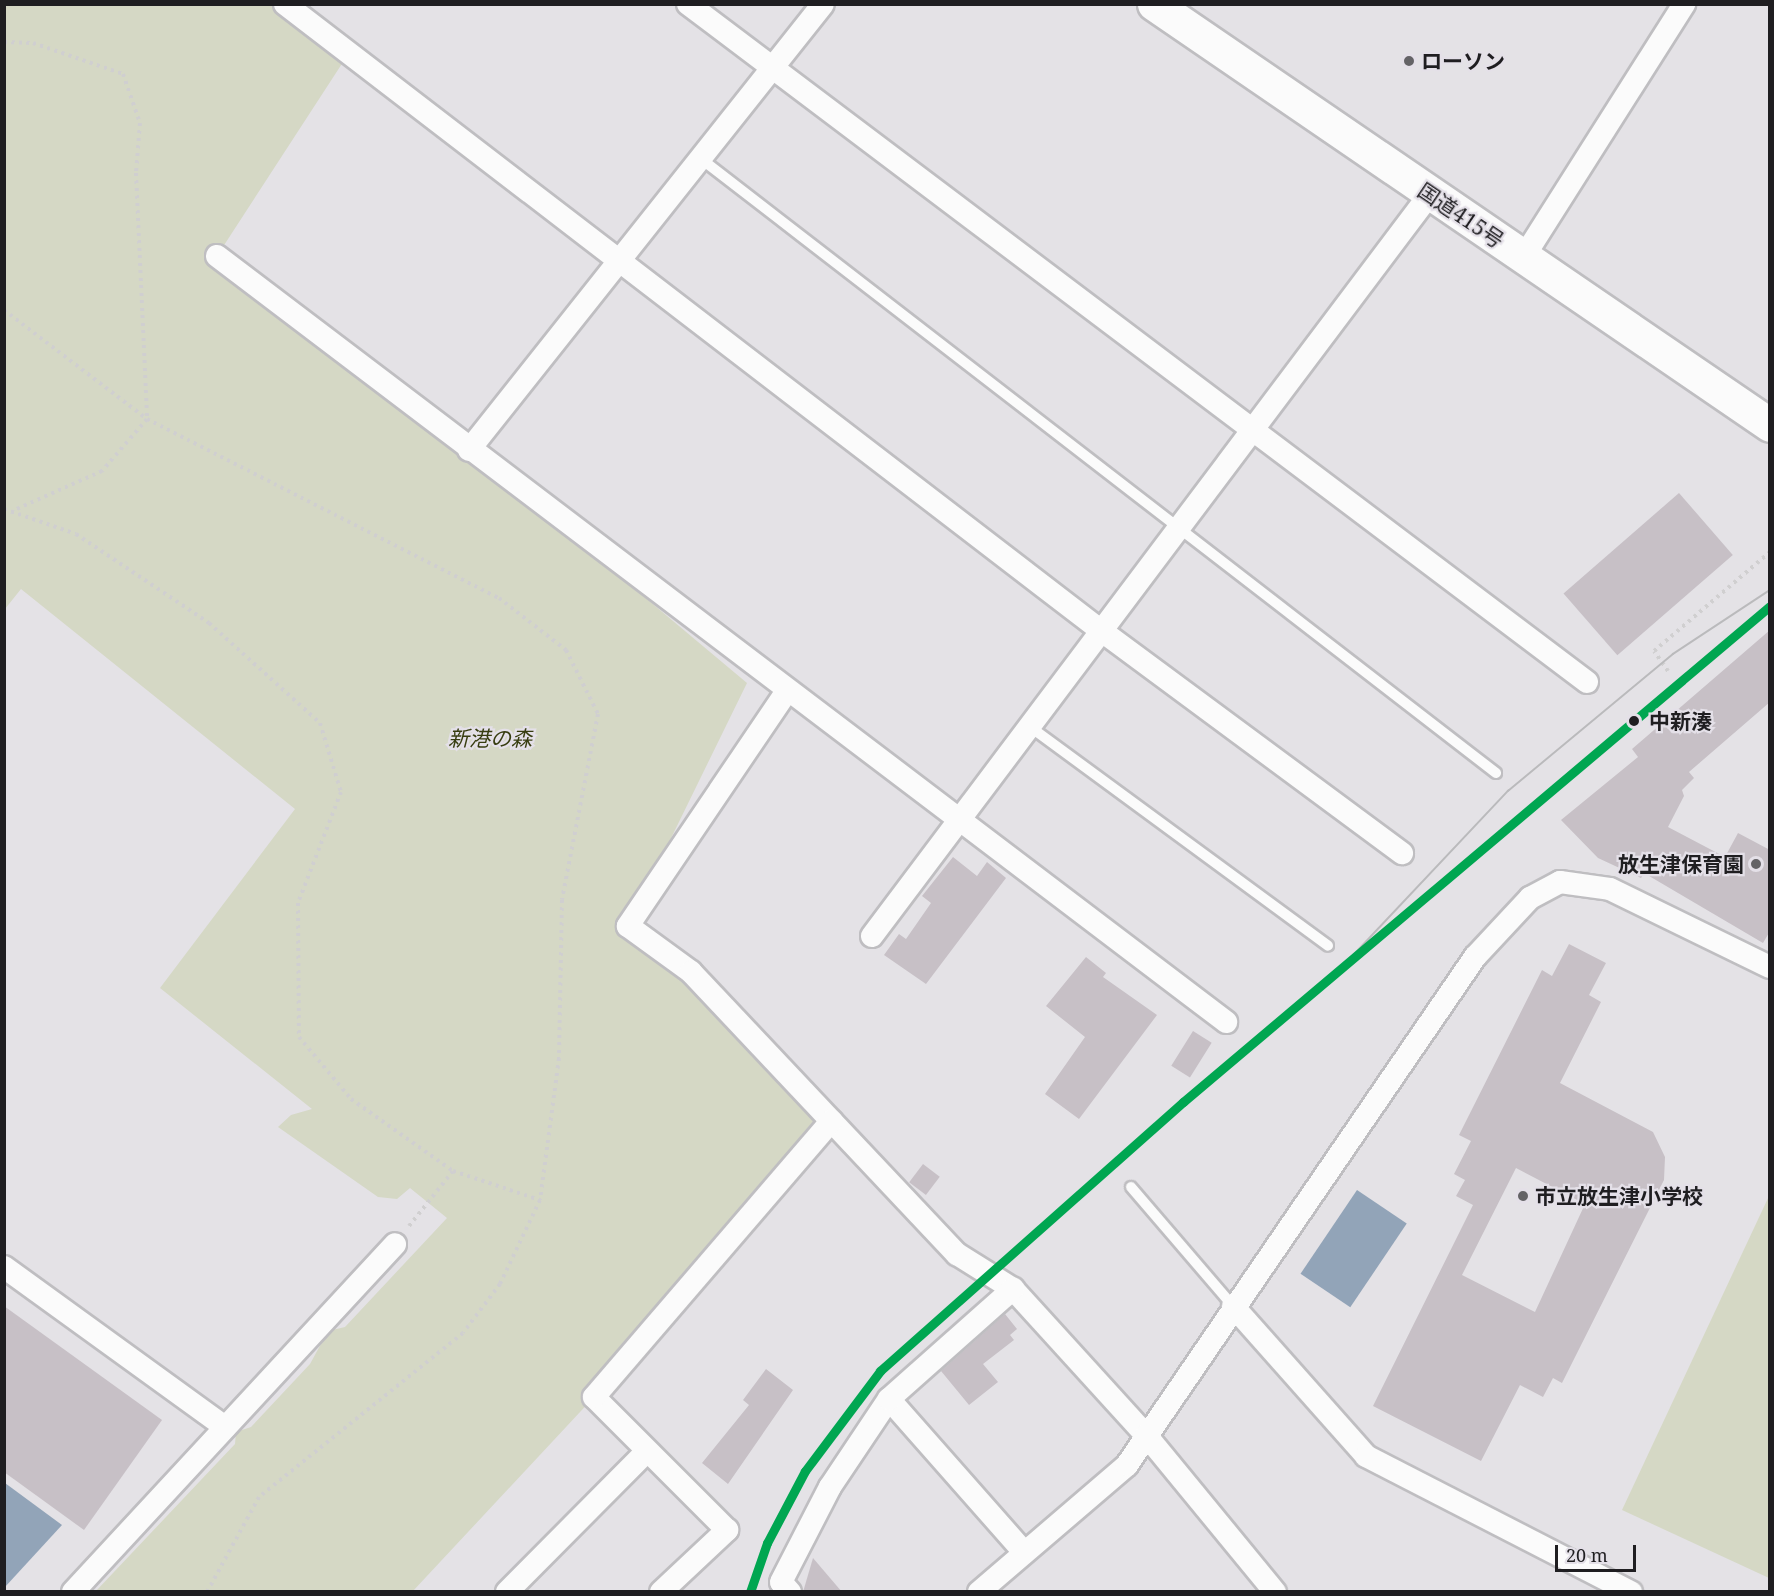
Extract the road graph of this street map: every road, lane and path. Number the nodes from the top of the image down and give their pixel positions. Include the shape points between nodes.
1 (285, 4) edge
2 (688, 4) edge
3 (823, 4) edge
4 (1154, 4) edge
5 (1684, 4) edge
6 (4, 42) edge
7 (773, 67) junction
8 (700, 158) junction
9 (1430, 194) junction
10 (217, 256) dead end
11 (1522, 258) junction
12 (617, 262) junction
13 (4, 310) edge
14 (147, 419) junction
15 (1770, 425) edge
16 (1252, 428) junction
17 (469, 450) junction
18 (4, 509) edge
19 (11, 511) junction
20 (1175, 530) junction
21 (1770, 552) edge
22 (1099, 629) junction
23 (1668, 671) dead end
24 (1587, 682) dead end
25 (787, 691) junction
26 (1026, 724) junction
27 (1496, 772) dead end
28 (962, 817) junction
29 (1402, 852) dead end
30 (872, 936) dead end
31 (1328, 946) dead end
32 (1770, 968) edge
33 (1226, 1022) dead end
34 (831, 1121) junction
35 (453, 1171) junction
36 (1131, 1187) dead end
37 (540, 1200) junction
38 (394, 1244) joint
39 (4, 1267) edge
40 (1013, 1289) junction
41 (1233, 1306) junction
42 (889, 1399) junction
43 (225, 1427) junction
44 (1146, 1435) junction
45 (646, 1452) junction
46 (1024, 1552) junction
47 (1006, 1583) edge
48 (73, 1592) edge
49 (207, 1592) edge
50 (507, 1592) edge
51 (661, 1592) edge
52 (790, 1592) edge
53 (979, 1592) edge
54 (1275, 1592) edge
55 (1631, 1592) edge

1 - 12 street
2 - 7 street
3 - 7 street
4 - 9 highway, 国道415号
5 - 11 street
6 - 14 path via 33,43 123,74 140,123 136,173
7 - 8 street
7 - 16 street
8 - 12 street
8 - 20 lane
9 - 11 highway, 国道415号
9 - 16 street
10 - 17 street
11 - 15 highway, 国道415号
12 - 17 street
12 - 22 street
13 - 14 path
14 - 19 path via 102,471
14 - 37 path via 416,552 499,598 566,650 598,714 562,900 559,1058
16 - 20 street
16 - 24 street
17 - 25 street
18 - 19 path
19 - 35 path via 76,534 209,624 320,723 341,792 298,903 299,1037 351,1099
20 - 22 street
20 - 27 lane
21 - 23 path via 1654,651
22 - 26 street
22 - 29 street
25 - 28 street
25 - 34 street via 628,926 691,972
26 - 28 street
26 - 31 lane
28 - 30 street
28 - 33 street
32 - 41 street via 1610,890 1560,882 1530,898 1475,957
34 - 40 street via 957,1254
34 - 45 street via 594,1397
35 - 37 path
35 - 38 path
36 - 41 lane
37 - 49 path via 500,1284 463,1333 259,1497
38 - 43 street
39 - 43 street
40 - 42 street
40 - 44 street
41 - 44 street
41 - 55 street via 1366,1456
42 - 46 street
42 - 52 street via 830,1486 781,1581
43 - 48 street
44 - 46 street via 1127,1465
44 - 54 street
45 - 50 street
45 - 51 street via 727,1530
46 - 47 street
47 - 53 street

